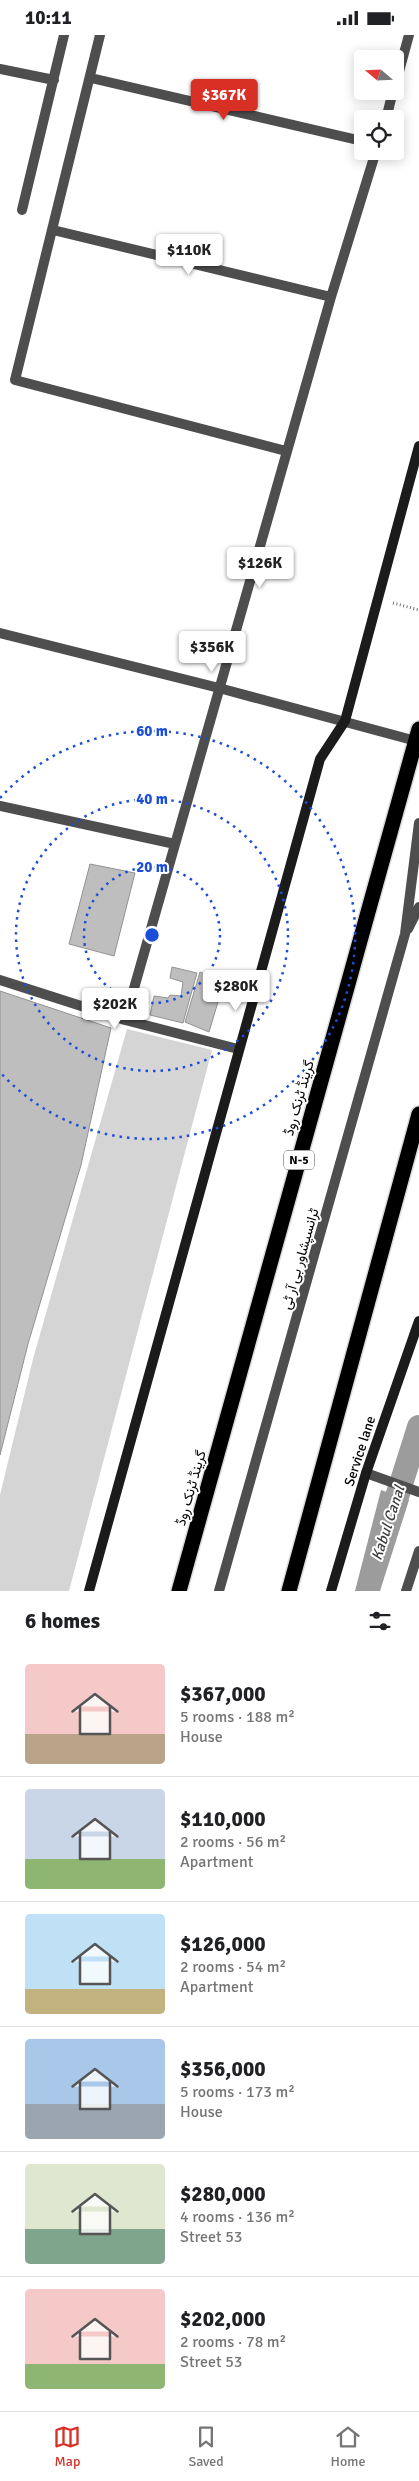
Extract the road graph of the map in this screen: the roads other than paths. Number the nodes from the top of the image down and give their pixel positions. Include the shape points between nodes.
1 (64, 35) edge
2 (100, 35) edge
3 (410, 35) edge
4 (404, 55) edge
5 (0, 69) edge
6 (91, 78) junction
7 (54, 80) junction
8 (354, 139) edge
9 (373, 160) edge
10 (22, 210) dead end
11 (53, 230) junction
12 (330, 297) junction
13 (419, 446) edge
14 (286, 451) junction
15 (0, 633) edge
16 (219, 688) junction
17 (345, 721) junction
18 (417, 735) edge
19 (0, 806) edge
20 (419, 823) edge
21 (175, 845) junction
22 (419, 907) edge
23 (405, 934) junction
24 (0, 980) edge
25 (125, 1020) junction
26 (238, 1049) junction
27 (419, 1114) edge
28 (419, 1321) edge
29 (366, 1473) junction
30 (419, 1492) edge
31 (419, 1551) edge
32 (180, 1589) edge
33 (89, 1591) edge
34 (219, 1591) edge
35 (289, 1591) edge
36 (331, 1591) edge
37 (406, 1591) edge

1 - 7 street
2 - 6 street
3 - 4 street
5 - 7 street
6 - 8 street
6 - 11 street
7 - 10 street
9 - 12 street
11 - 12 street
11 - 14 street via 15,380
12 - 14 street
13 - 17 street
14 - 16 street
15 - 16 street
16 - 17 street
16 - 21 street
17 - 18 street
17 - 26 street via 320,759
18 - 32 highway, گرینڈ ٹرنک روڈ / N-5
19 - 21 street
20 - 23 street, ٹرانسپشاور بی آر ٹی
21 - 25 street
22 - 23 street, ٹرانسپشاور بی آر ٹی
23 - 34 street, ٹرانسپشاور بی آر ٹی
24 - 25 street
25 - 26 street
26 - 33 street
27 - 35 highway
28 - 29 street, Service lane
29 - 30 street
29 - 36 street, Service lane
31 - 37 street

